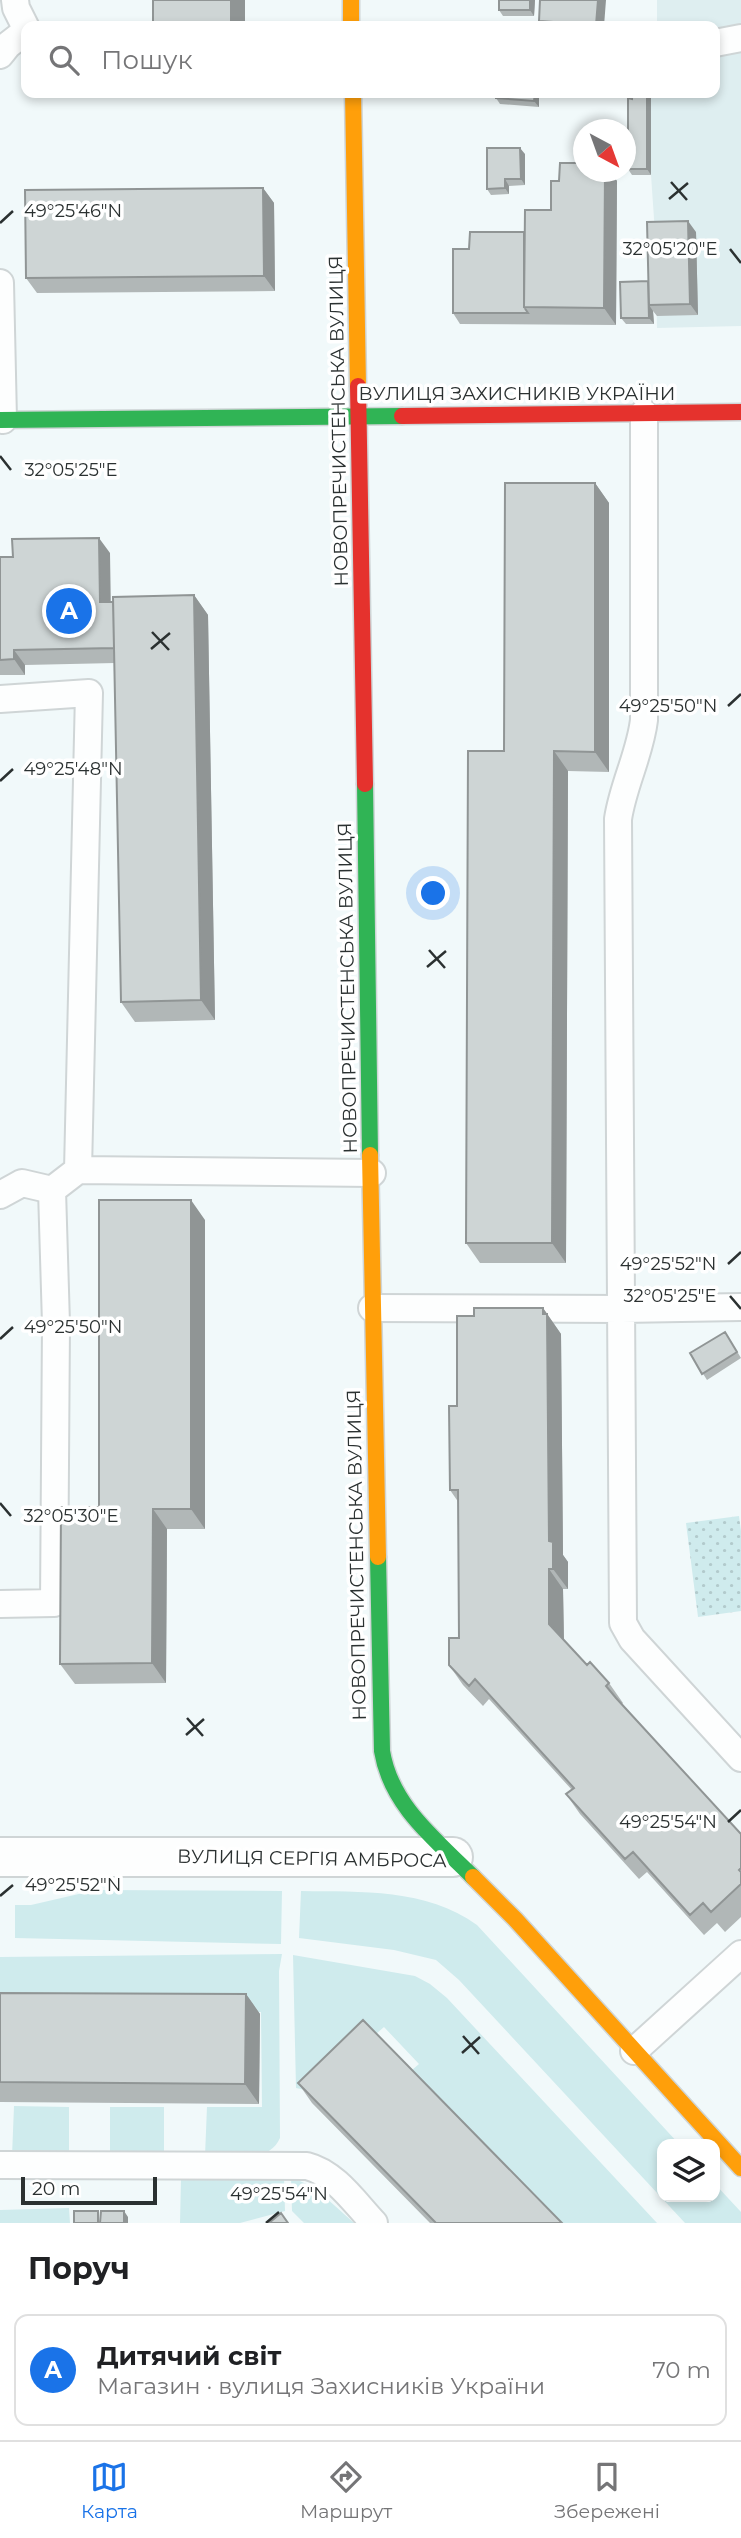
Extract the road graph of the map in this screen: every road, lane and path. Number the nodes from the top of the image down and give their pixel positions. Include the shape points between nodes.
1 (15, 0) edge
2 (351, 0) edge
3 (22, 21) edge
4 (351, 21) edge
5 (21, 33) edge
6 (741, 38) edge
7 (720, 42) edge
8 (0, 55) edge
9 (353, 98) edge
10 (0, 283) edge
11 (741, 412) edge
12 (644, 413) junction
13 (361, 415) junction
14 (2, 420) edge
15 (0, 699) edge
16 (78, 1170) junction
17 (372, 1173) junction
18 (52, 1190) junction
19 (0, 1195) edge
20 (372, 1308) junction
21 (738, 1308) edge
22 (622, 1309) junction
23 (0, 1604) edge
24 (741, 1758) edge
25 (0, 1857) edge
26 (453, 1857) junction
27 (741, 1954) edge
28 (634, 2051) junction
29 (0, 2165) edge
30 (741, 2168) edge
31 (374, 2223) edge

1 - 3 lane
2 - 4 street
5 - 8 lane
6 - 7 lane
9 - 13 street, НОВОПРЕЧИСТЕНСЬКА ВУЛИЦЯ
10 - 14 lane
11 - 12 street, ВУЛИЦЯ ЗАХИСНИКІВ УКРАЇНИ
12 - 13 street, ВУЛИЦЯ ЗАХИСНИКІВ УКРАЇНИ
12 - 22 lane via 644,720 618,819
13 - 14 street, ВУЛИЦЯ ЗАХИСНИКІВ УКРАЇНИ
13 - 17 street, НОВОПРЕЧИСТЕНСЬКА ВУЛИЦЯ
15 - 16 lane via 89,693
16 - 17 lane
16 - 18 lane
17 - 20 street, НОВОПРЕЧИСТЕНСЬКА ВУЛИЦЯ
18 - 19 lane via 22,1183
18 - 23 lane via 54,1604
20 - 22 lane
20 - 26 street, НОВОПРЕЧИСТЕНСЬКА ВУЛИЦЯ via 382,1751 385,1770 400,1800
21 - 22 lane
22 - 24 lane via 623,1623 632,1639
25 - 26 street, ВУЛИЦЯ СЕРГІЯ АМБРОСА
26 - 28 street, ВУЛИЦЯ СЕРГІЯ АМБРОСА
27 - 28 lane
28 - 30 street, ВУЛИЦЯ СЕРГІЯ АМБРОСА
29 - 31 lane via 307,2166 329,2176

